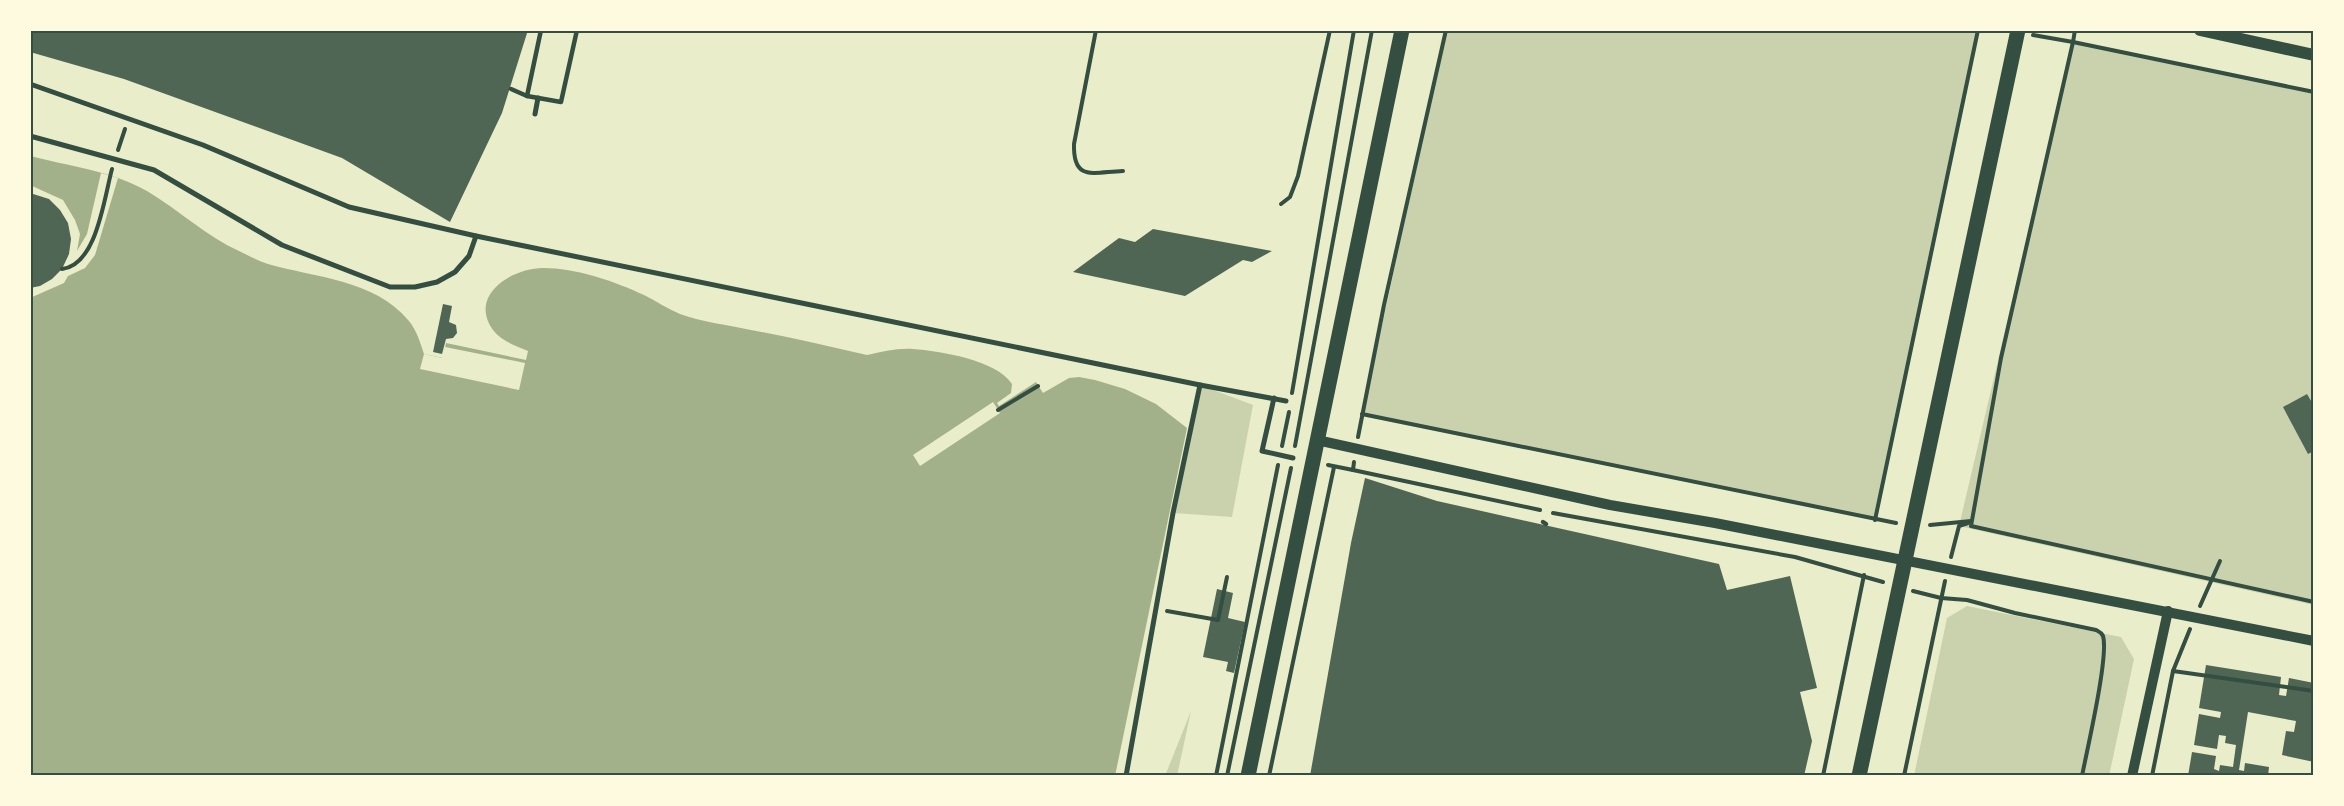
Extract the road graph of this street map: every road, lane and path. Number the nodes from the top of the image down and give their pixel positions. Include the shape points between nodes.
1 (541, 30) edge
2 (577, 30) edge
3 (1096, 30) edge
4 (1330, 30) edge
5 (1372, 30) edge
6 (1402, 30) edge
7 (1446, 30) edge
8 (1978, 30) edge
9 (2075, 30) edge
10 (2200, 30) edge
11 (2018, 31) edge
12 (2073, 42) junction
13 (2314, 55) edge
14 (30, 84) edge
15 (511, 89) dead end
16 (2314, 92) edge
17 (527, 96) junction
18 (538, 98) junction
19 (535, 114) dead end
20 (124, 130) dead end
21 (30, 136) edge
22 (116, 156) junction
23 (1123, 171) dead end
24 (1281, 204) dead end
25 (476, 236) junction
26 (62, 269) dead end
27 (1200, 385) junction
28 (1038, 386) dead end
29 (1274, 398) junction
30 (1286, 400) dead end
31 (998, 410) dead end
32 (1317, 440) junction
33 (1293, 458) junction
34 (1334, 467) dead end
35 (1353, 470) dead end
36 (1540, 510) dead end
37 (1551, 513) dead end
38 (1971, 521) junction
39 (1905, 561) junction
40 (2220, 561) dead end
41 (1948, 569) junction
42 (1227, 577) dead end
43 (2211, 579) junction
44 (1941, 598) junction
45 (2314, 602) edge
46 (1156, 609) junction
47 (2168, 611) junction
48 (2196, 616) junction
49 (2314, 641) edge
50 (2173, 671) junction
51 (2314, 691) edge
52 (1126, 776) edge
53 (1227, 776) edge
54 (1248, 776) edge
55 (1269, 776) edge
56 (1823, 776) edge
57 (1858, 776) edge
58 (1904, 776) edge
59 (2082, 776) edge
60 (2132, 776) edge
61 (2152, 776) edge

1 - 17 lane
2 - 18 lane via 561,102
3 - 23 path via 1074,157 1083,172
4 - 24 path via 1298,176 1290,197
5 - 33 path
6 - 32 main road
7 - 8 path via 1362,415 1875,520
9 - 12 path
10 - 13 main road
11 - 12 path
11 - 39 main road
12 - 16 path
12 - 38 path via 2001,358
14 - 25 street via 203,145 349,207
15 - 17 lane
17 - 18 lane
18 - 19 street
20 - 22 path
21 - 22 street
22 - 25 street via 154,170 282,245 390,287 437,282 454,272 468,256
22 - 26 path via 88,253 75,265
25 - 27 street
27 - 29 street
27 - 46 street
28 - 31 path
29 - 30 street
29 - 33 street via 1262,451
32 - 39 street via 1610,505
32 - 54 main road
33 - 53 path
34 - 55 path
35 - 36 path
37 - 56 path via 1795,557 1864,575
38 - 41 path via 1959,526
38 - 43 path via 1971,526
39 - 41 street
39 - 57 main road
40 - 43 path
41 - 44 path
41 - 47 street
42 - 46 path via 1218,620
43 - 45 path
43 - 48 path
44 - 58 path
44 - 59 path via 1967,600 2101,633 2102,670
46 - 52 street
47 - 48 street
47 - 60 street
48 - 49 street
48 - 50 path
50 - 51 path
50 - 61 path

